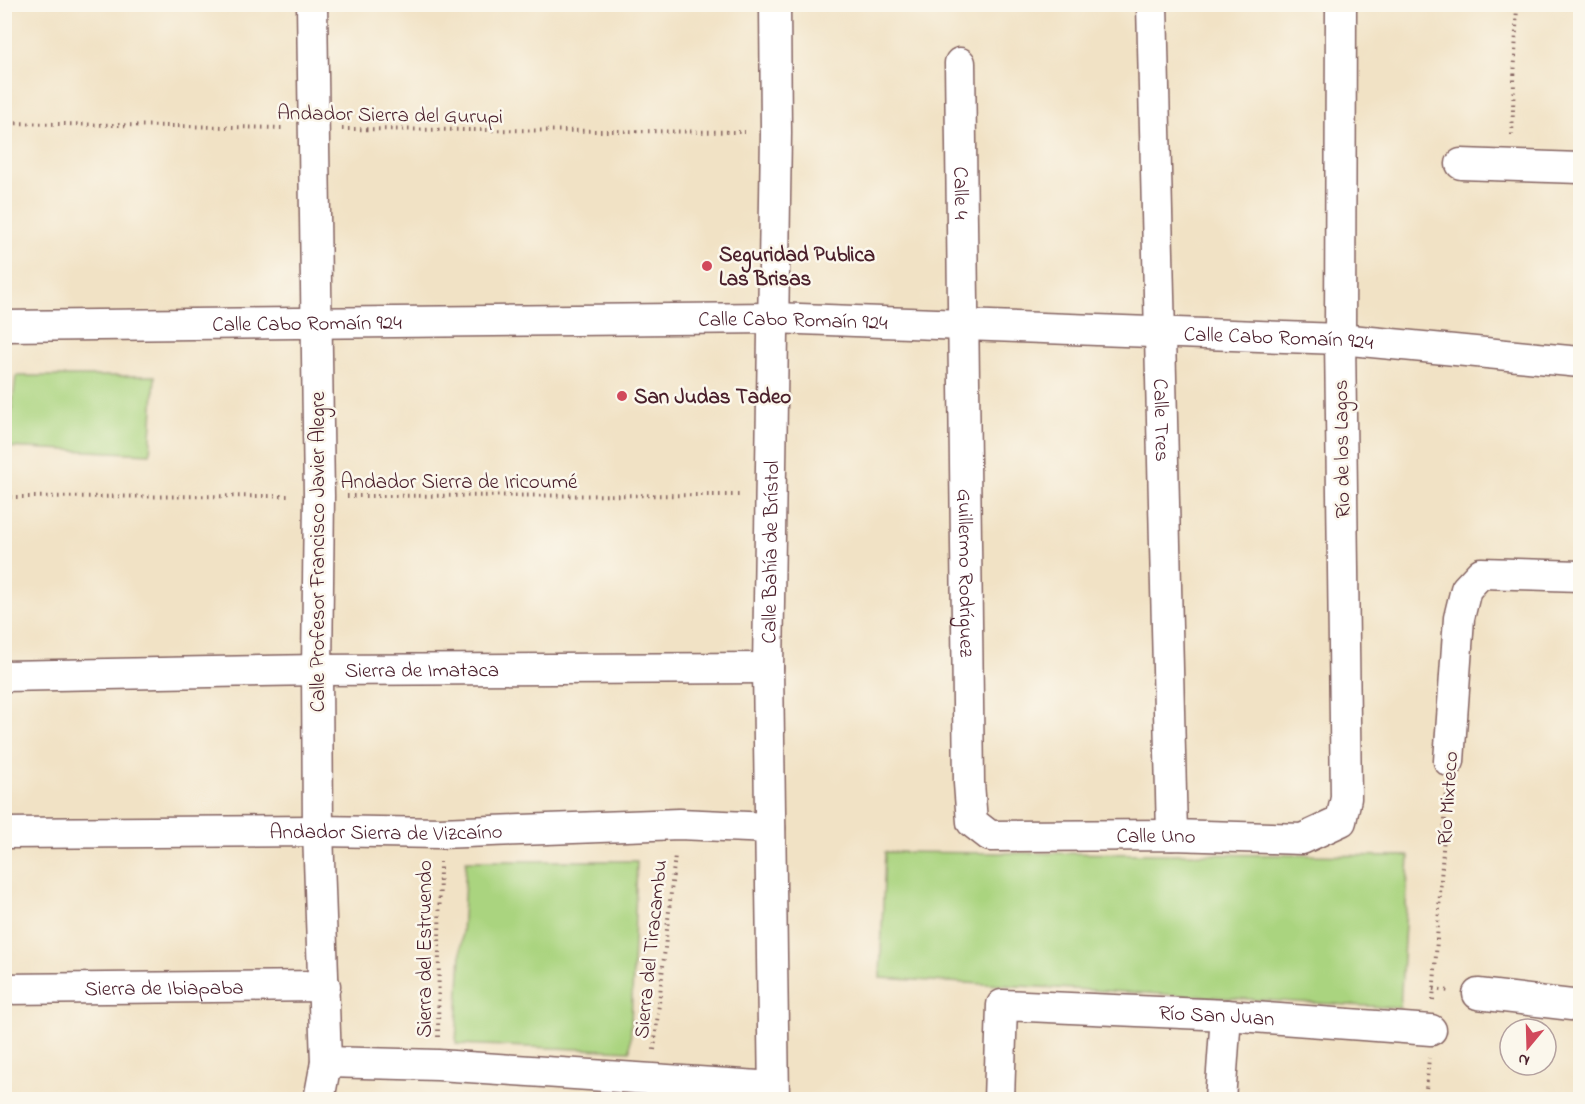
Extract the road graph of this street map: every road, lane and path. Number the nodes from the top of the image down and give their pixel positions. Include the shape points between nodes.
1 (312, 4) edge
2 (775, 4) edge
3 (1152, 4) edge
4 (1341, 4) edge
5 (1516, 4) edge
6 (960, 63) dead end
7 (4, 123) edge
8 (314, 129) junction
9 (776, 133) junction
10 (1461, 164) dead end
11 (1510, 166) junction
12 (1581, 168) edge
13 (773, 318) junction
14 (316, 324) junction
15 (964, 325) junction
16 (4, 327) edge
17 (1161, 332) junction
18 (1340, 339) junction
19 (1581, 362) edge
20 (770, 495) junction
21 (319, 496) junction
22 (4, 497) edge
23 (1581, 576) edge
24 (768, 668) junction
25 (316, 670) junction
26 (4, 676) edge
27 (1449, 761) joint
28 (1341, 821) joint
29 (972, 822) joint
30 (679, 824) junction
31 (770, 828) junction
32 (318, 831) junction
33 (4, 833) edge
34 (440, 834) junction
35 (1172, 835) junction
36 (325, 986) junction
37 (4, 989) edge
38 (1478, 994) dead end
39 (1581, 1006) edge
40 (1226, 1015) junction
41 (1431, 1030) junction
42 (326, 1062) junction
43 (438, 1065) junction
44 (650, 1078) junction
45 (774, 1093) edge
46 (319, 1100) edge
47 (999, 1100) edge
48 (1220, 1100) edge
49 (1425, 1100) edge

1 - 8 street, Calle Profesor Francisco Javier Alegre
2 - 9 street, Calle Bahía de Brístol
3 - 17 street, Calle Tres
4 - 18 street, Río de los Lagos
5 - 11 path
6 - 15 street, Calle 4
7 - 8 path, Andador Sierra del Gurupi
8 - 9 path, Andador Sierra del Gurupi
8 - 14 street, Calle Profesor Francisco Javier Alegre
9 - 13 street, Calle Bahía de Brístol
10 - 11 street
11 - 12 street
13 - 14 street, Calle Cabo Romaín 924
13 - 15 street, Calle Cabo Romaín 924
13 - 20 street, Calle Bahía de Brístol
14 - 16 street, Calle Cabo Romaín 924
14 - 21 street, Calle Profesor Francisco Javier Alegre
15 - 17 street, Calle Cabo Romaín 924
15 - 29 street, Guillermo Rodríguez
17 - 18 street, Calle Cabo Romaín 924
17 - 35 street, Calle Tres
18 - 19 street, Calle Cabo Romaín 924
18 - 28 street, Río de los Lagos via 1347,798
20 - 21 path, Andador Sierra de Iricoumé
20 - 24 street, Calle Bahía de Brístol
21 - 22 path, Andador Sierra de Iricoumé
21 - 25 street, Calle Profesor Francisco Javier Alegre
23 - 27 street, Río Mixteco via 1481,573 1466,589 1459,618
24 - 25 street, Sierra de Imataca
24 - 31 street, Calle Bahía de Brístol
25 - 26 street, Sierra de Imataca
25 - 32 street, Calle Profesor Francisco Javier Alegre
27 - 41 path, Río Mixteco
28 - 35 street, Calle Uno via 1302,839
29 - 35 street, Calle Uno via 990,836
30 - 31 street, Andador Sierra de Vizcaíno
30 - 34 street, Andador Sierra de Vizcaíno
30 - 44 path, Sierra del Tiracambu
31 - 45 street, Calle Bahía de Brístol
32 - 33 street, Andador Sierra de Vizcaíno
32 - 34 street, Andador Sierra de Vizcaíno
32 - 36 street, Calle Profesor Francisco Javier Alegre
34 - 43 path, Sierra del Estruendo
36 - 37 street, Sierra de Ibiapaba
36 - 42 street, Calle Profesor Francisco Javier Alegre
38 - 39 street
40 - 41 street, Río San Juan
40 - 47 street, Río San Juan via 1002,1005
40 - 48 street
41 - 49 path, Río Mixteco
42 - 43 street
42 - 46 street, Calle Profesor Francisco Javier Alegre
43 - 44 street
44 - 45 street

